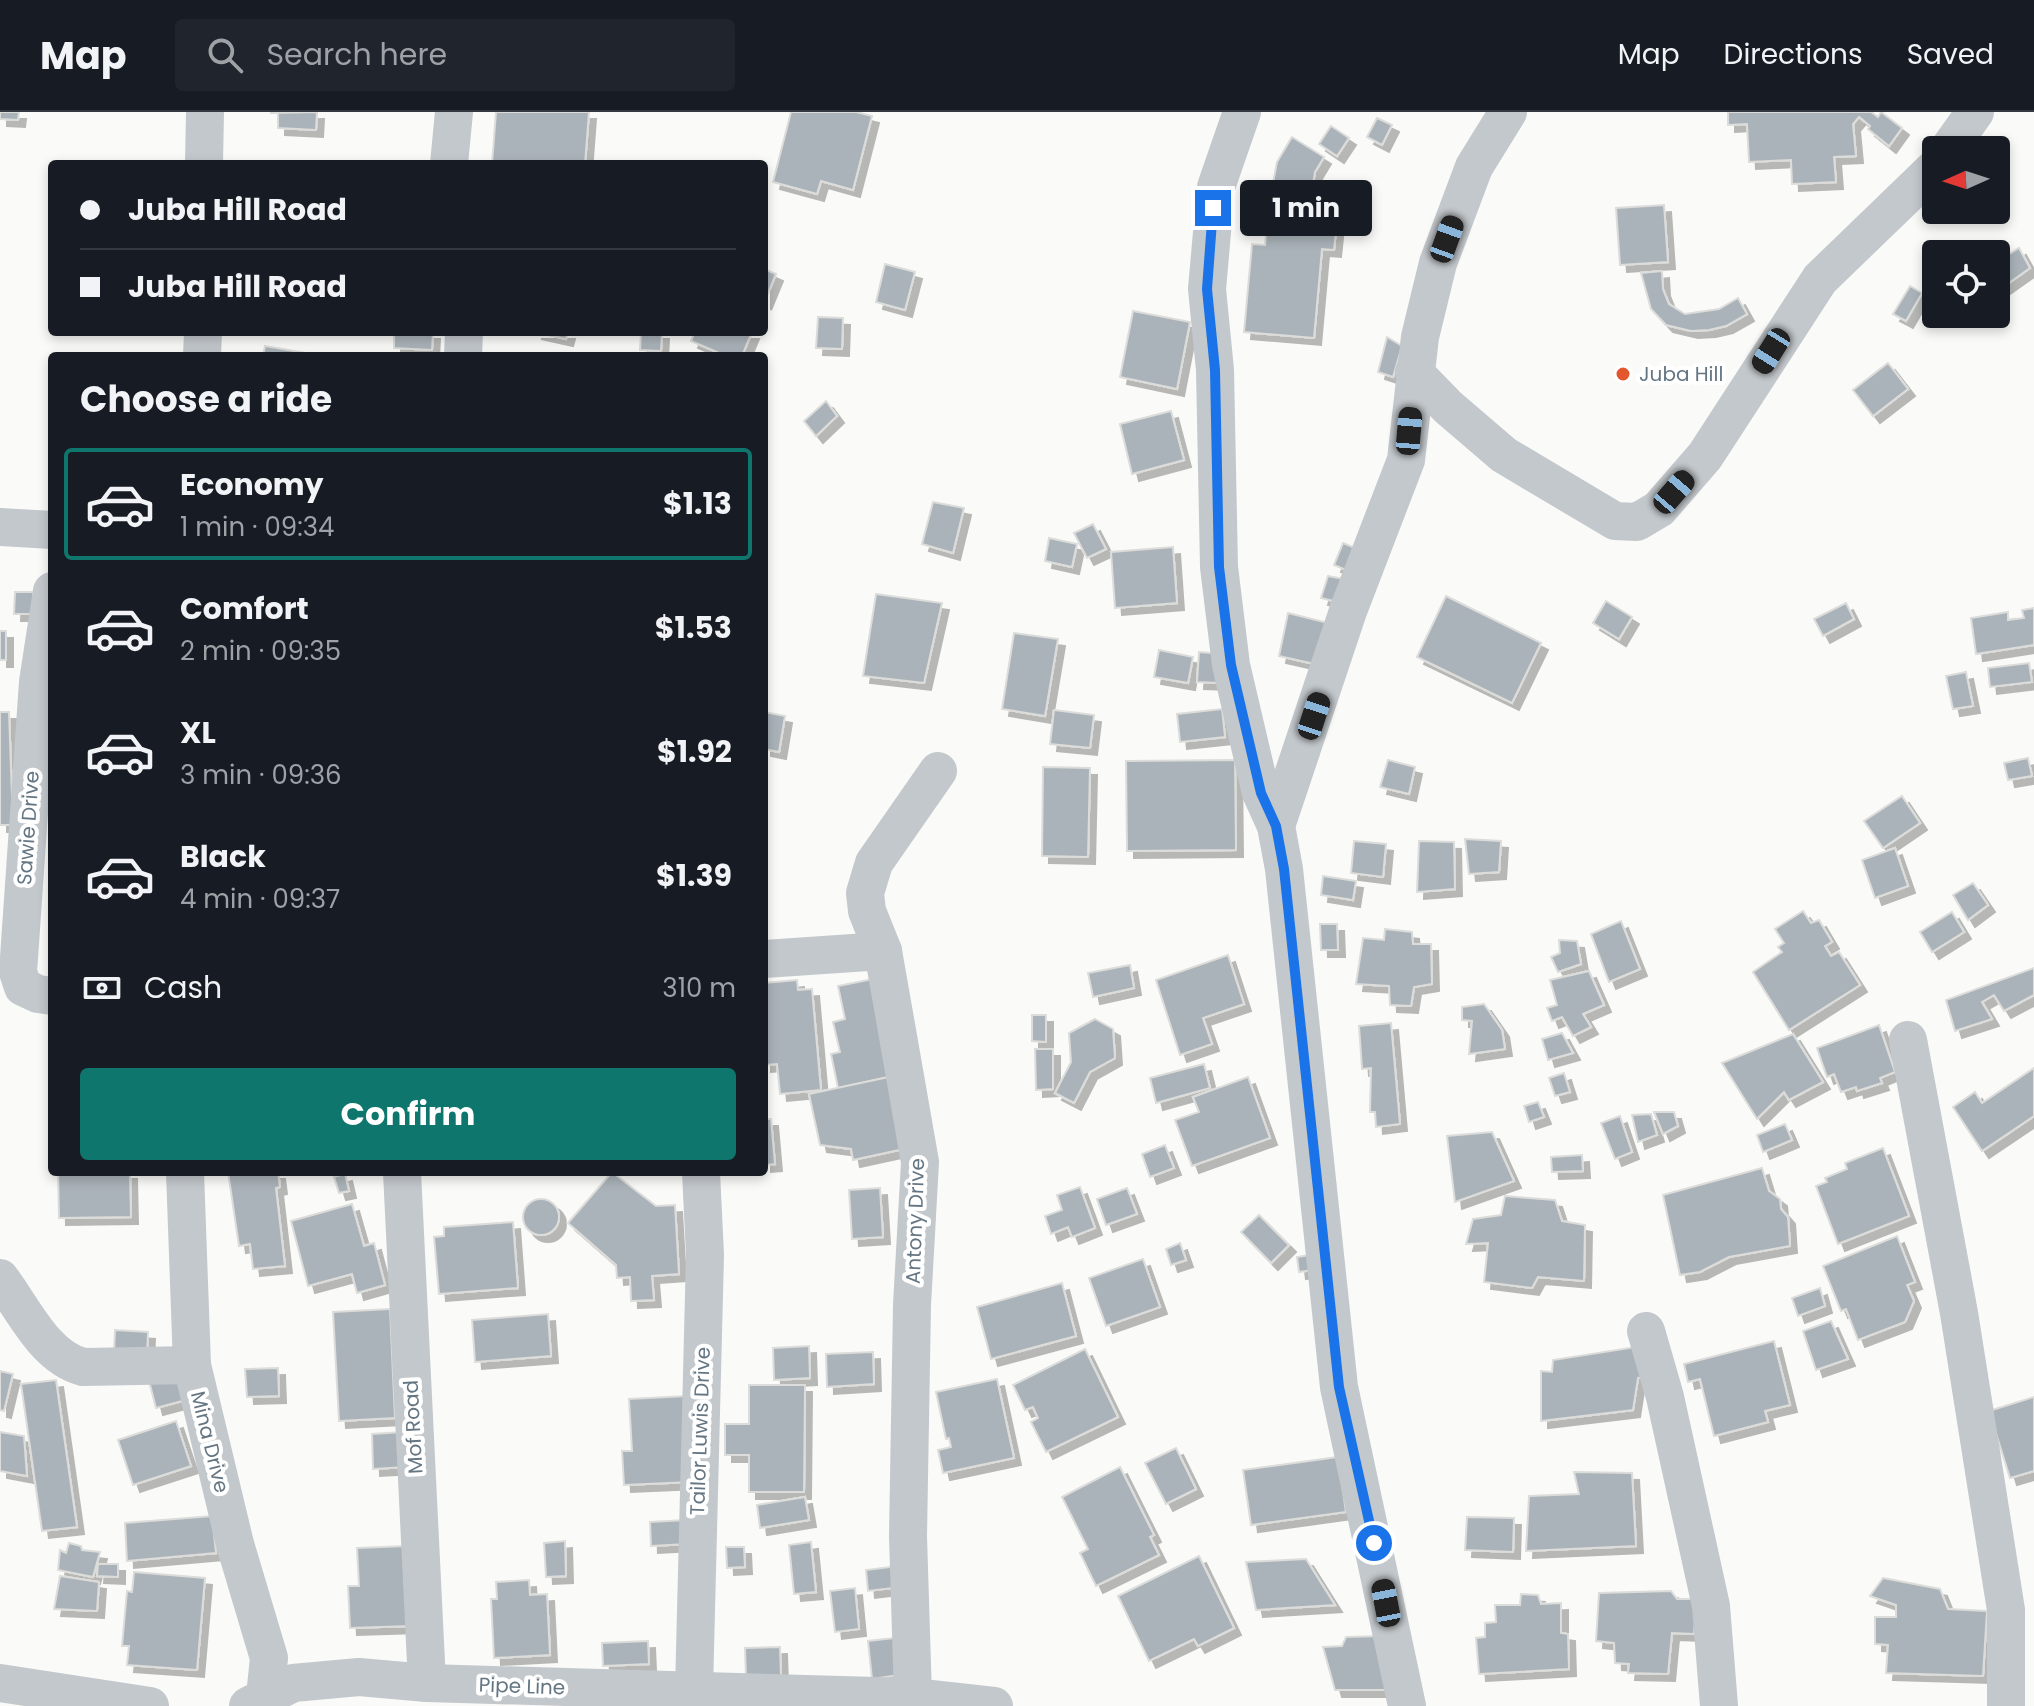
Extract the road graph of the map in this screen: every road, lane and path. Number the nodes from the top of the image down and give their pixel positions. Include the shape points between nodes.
1 (205, 112) edge
2 (454, 112) edge
3 (1242, 112) edge
4 (1508, 112) edge
5 (1975, 112) edge
6 (1958, 136) edge
7 (204, 160) edge
8 (449, 160) edge
9 (1922, 181) edge
10 (1414, 372) junction
11 (0, 527) edge
12 (48, 530) edge
13 (48, 617) edge
14 (938, 771) dead end
15 (1276, 826) junction
16 (883, 951) junction
17 (768, 959) edge
18 (48, 995) edge
19 (1908, 1040) dead end
20 (185, 1176) edge
21 (402, 1176) edge
22 (701, 1176) edge
23 (0, 1278) edge
24 (1646, 1331) dead end
25 (192, 1365) junction
26 (0, 1683) edge
27 (427, 1683) junction
28 (694, 1690) junction
29 (913, 1697) junction
30 (259, 1703) edge
31 (150, 1706) edge
32 (994, 1706) edge
33 (1407, 1706) edge
34 (1719, 1706) edge
35 (2006, 1706) edge

1 - 7 street
2 - 8 street
3 - 15 street via 1216,187 1207,289 1215,370 1219,567 1231,665 1261,793
4 - 10 street via 1474,167 1438,263
5 - 6 street
9 - 10 street via 1820,279 1705,456 1659,509 1637,522 1615,521 1504,455
10 - 15 street via 1406,460 1348,611
11 - 12 street
13 - 18 street, Sawie Drive via 38,682 18,972 23,987
14 - 16 street, Antony Drive via 869,878 867,911
15 - 33 street via 1339,1387
16 - 17 street
16 - 29 street, Antony Drive via 920,1162 908,1505
19 - 35 street via 1959,1313 2006,1610
20 - 25 street, Mina Drive
21 - 27 street, Mof Road
22 - 28 street, Tailor Luwis Drive via 705,1255
23 - 25 street via 67,1363
24 - 34 street via 1711,1606
25 - 30 street, Mina Drive via 235,1544 267,1647
26 - 31 street
27 - 28 street, Pipe Line
27 - 30 street, Pipe Line via 346,1678 293,1683
28 - 29 street, Pipe Line
29 - 32 street, Pipe Line

